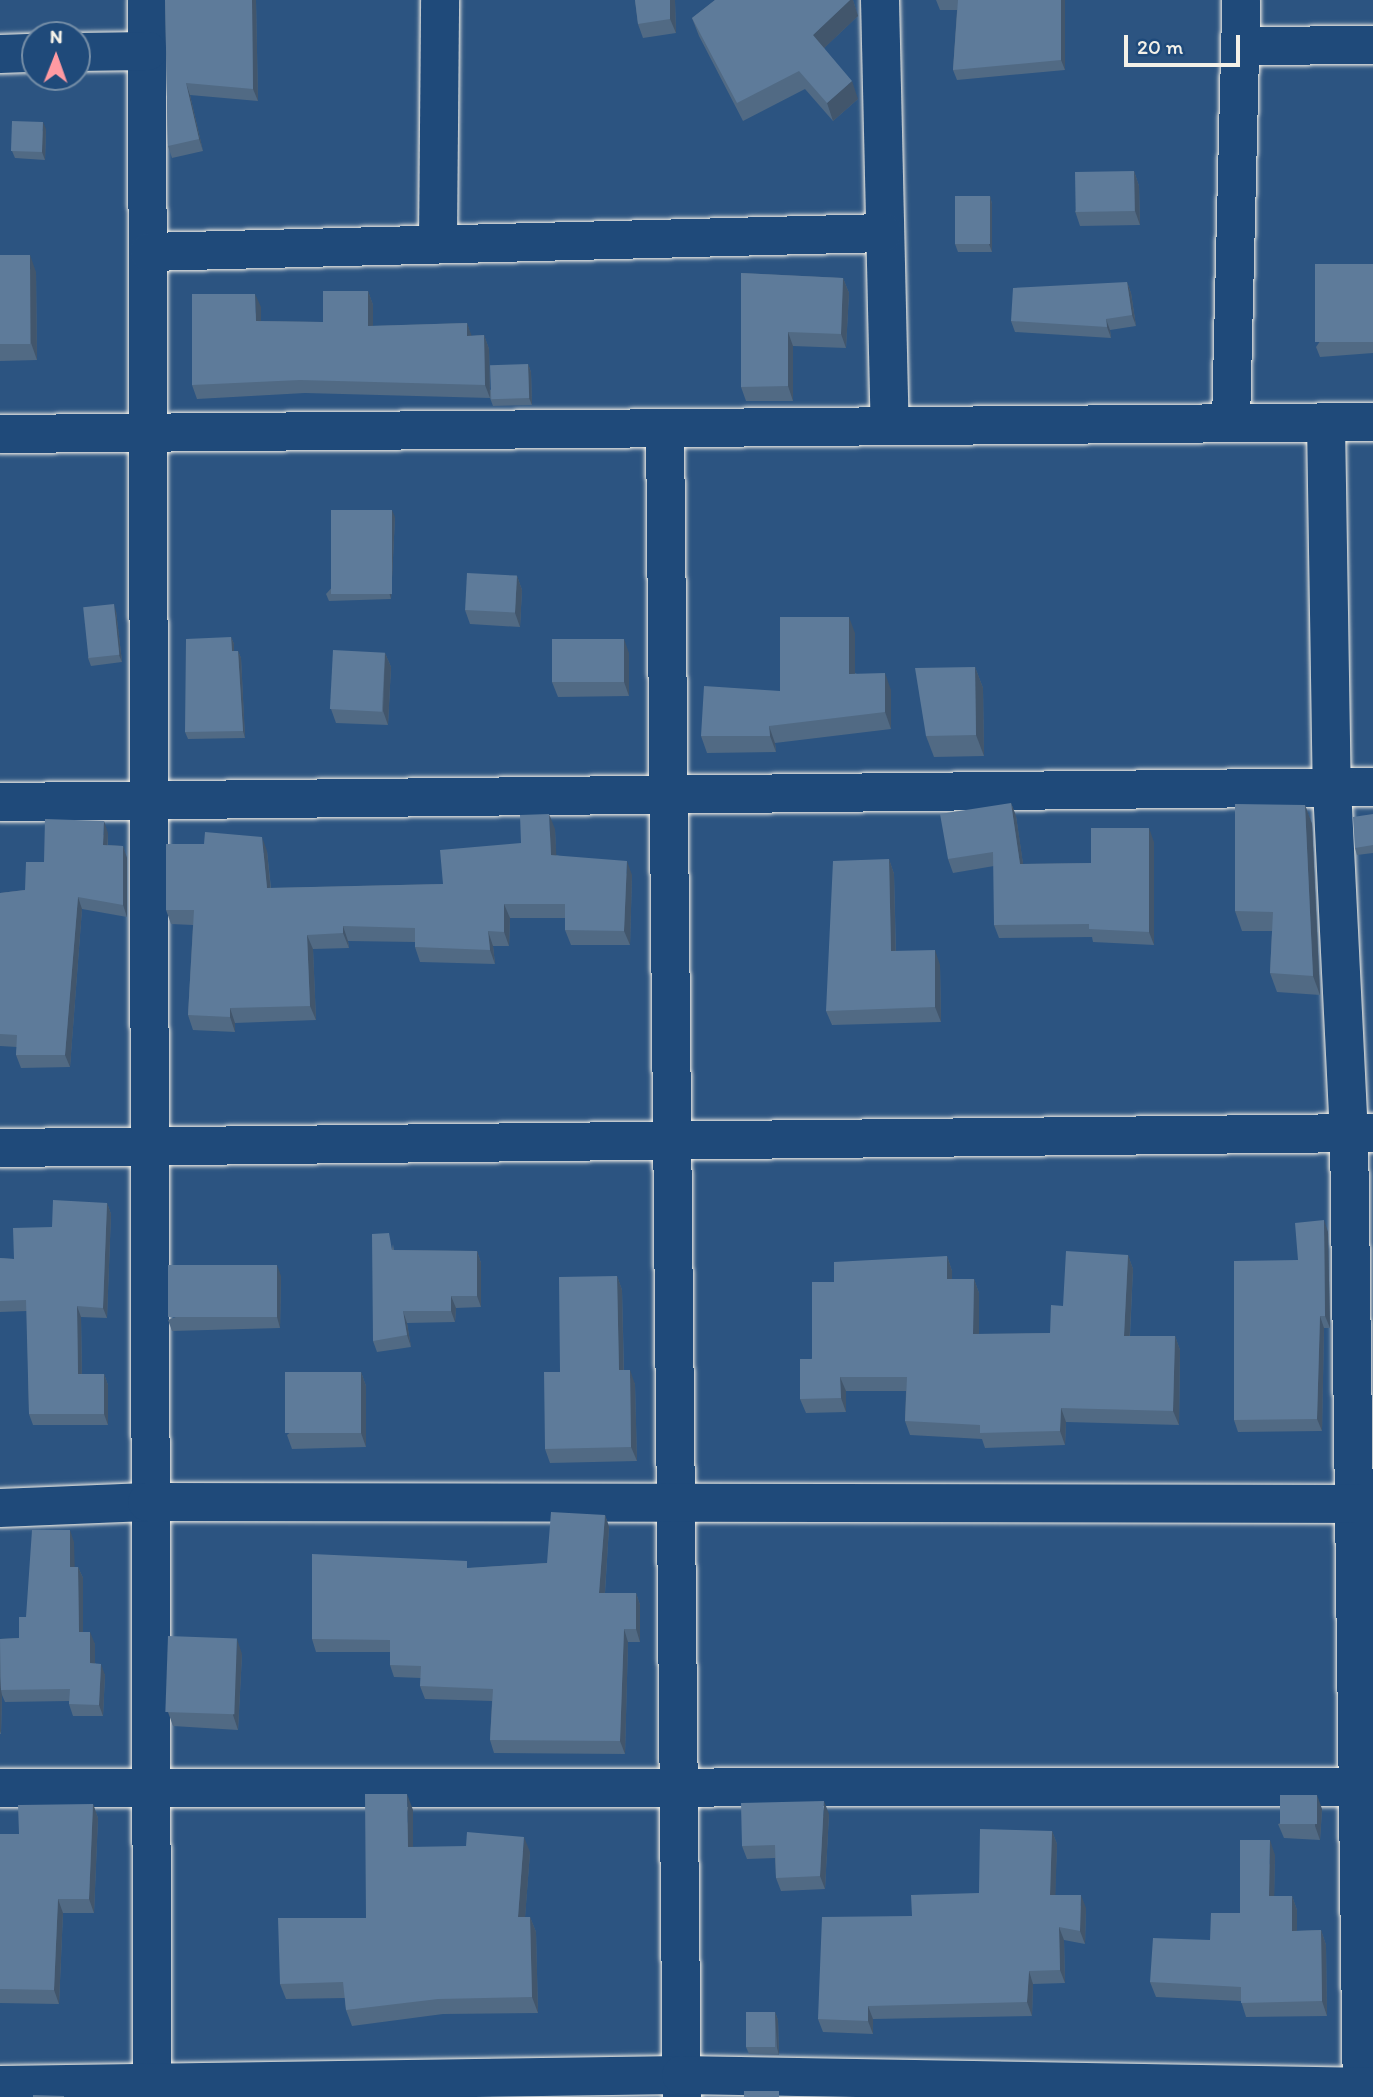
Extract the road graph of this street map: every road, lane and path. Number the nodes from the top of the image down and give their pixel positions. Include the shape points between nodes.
1 (148, 0) edge
2 (440, 0) edge
3 (880, 0) edge
4 (1241, 0) edge
5 (1373, 45) edge
6 (1240, 46) junction
7 (148, 51) junction
8 (91, 52) edge
9 (21, 53) edge
10 (0, 54) edge
11 (883, 233) junction
12 (438, 242) junction
13 (149, 252) junction
14 (1231, 422) junction
15 (1326, 422) junction
16 (1373, 422) edge
17 (890, 426) junction
18 (665, 428) junction
19 (149, 433) junction
20 (0, 434) edge
21 (1373, 787) edge
22 (1332, 788) junction
23 (669, 795) junction
24 (150, 800) junction
25 (0, 802) edge
26 (1361, 1133) edge
27 (673, 1142) junction
28 (152, 1146) junction
29 (0, 1148) edge
30 (147, 1502) junction
31 (677, 1504) junction
32 (1365, 1504) edge
33 (0, 1508) edge
34 (1365, 1787) edge
35 (0, 1788) edge
36 (152, 1788) junction
37 (681, 1789) junction
38 (0, 2085) edge
39 (681, 2086) edge
40 (152, 2088) edge
41 (1366, 2090) edge

1 - 7 street
2 - 12 street
3 - 11 street
4 - 6 street
5 - 6 street
6 - 14 street
7 - 8 street
7 - 13 street
9 - 10 street
11 - 12 street
11 - 17 street
12 - 13 street
13 - 19 street
14 - 15 street
14 - 17 street
15 - 16 street
15 - 22 street
17 - 18 street
18 - 19 street
18 - 23 street
19 - 20 street
19 - 24 street
21 - 22 street
22 - 23 street
22 - 26 street
23 - 24 street
23 - 27 street
24 - 25 street
24 - 28 street
26 - 27 street
26 - 32 street
27 - 28 street
27 - 31 street
28 - 29 street
28 - 30 street
30 - 31 street
30 - 33 street
30 - 36 street
31 - 32 street
31 - 37 street
32 - 34 street
34 - 37 street
34 - 41 street
35 - 36 street
36 - 37 street
36 - 40 street
37 - 39 street
38 - 40 street
39 - 40 street
39 - 41 street

